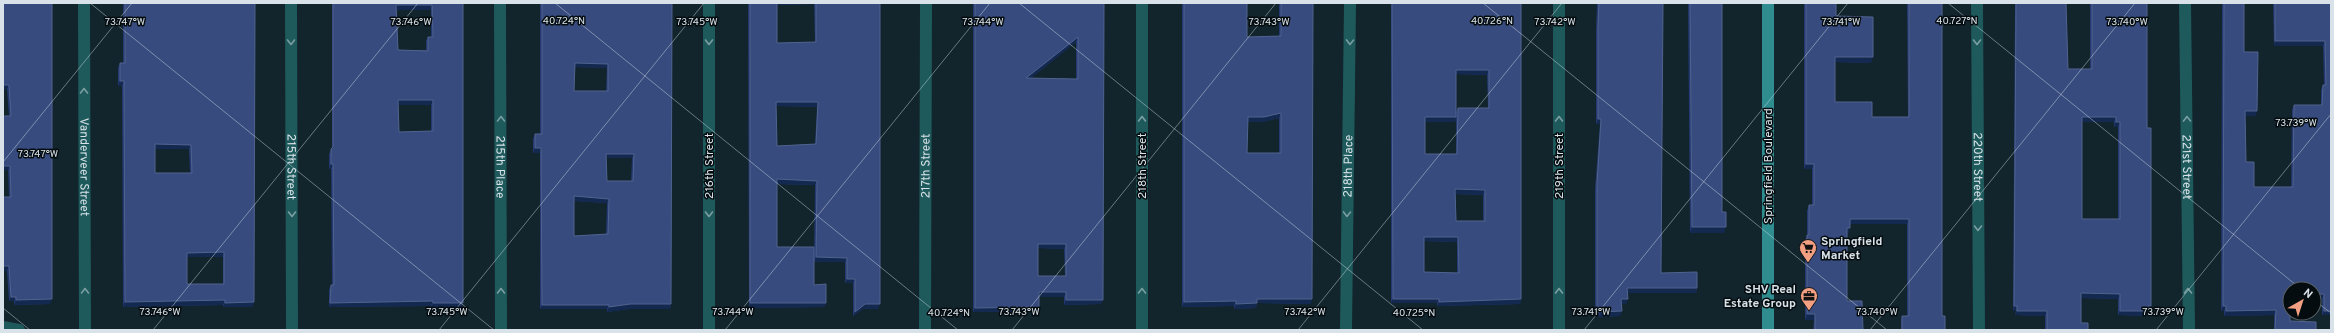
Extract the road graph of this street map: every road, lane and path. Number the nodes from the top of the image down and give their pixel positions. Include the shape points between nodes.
1 (84, 3) edge
2 (291, 3) edge
3 (500, 3) edge
4 (709, 3) edge
5 (926, 3) edge
6 (1142, 3) edge
7 (1350, 3) edge
8 (1559, 3) edge
9 (1768, 3) edge
10 (1977, 3) edge
11 (2185, 3) edge
12 (3, 327) edge
13 (19, 330) edge
14 (85, 330) edge
15 (292, 330) edge
16 (501, 330) edge
17 (708, 330) edge
18 (925, 330) edge
19 (1142, 330) edge
20 (1346, 330) edge
21 (1559, 330) edge
22 (1768, 330) edge
23 (1979, 330) edge
24 (2189, 330) edge

14 -> 1 street, Vanderveer Street
2 -> 15 street, 215th Street
16 -> 3 street, 215th Place
4 -> 17 street, 216th Street
5 - 18 street, 217th Street
19 -> 6 street, 218th Street
7 -> 20 street, 218th Place
21 -> 8 street, 219th Street
9 - 22 main road, Springfield Boulevard
10 -> 23 street, 220th Street
24 -> 11 street, 221st Street
12 - 13 street

